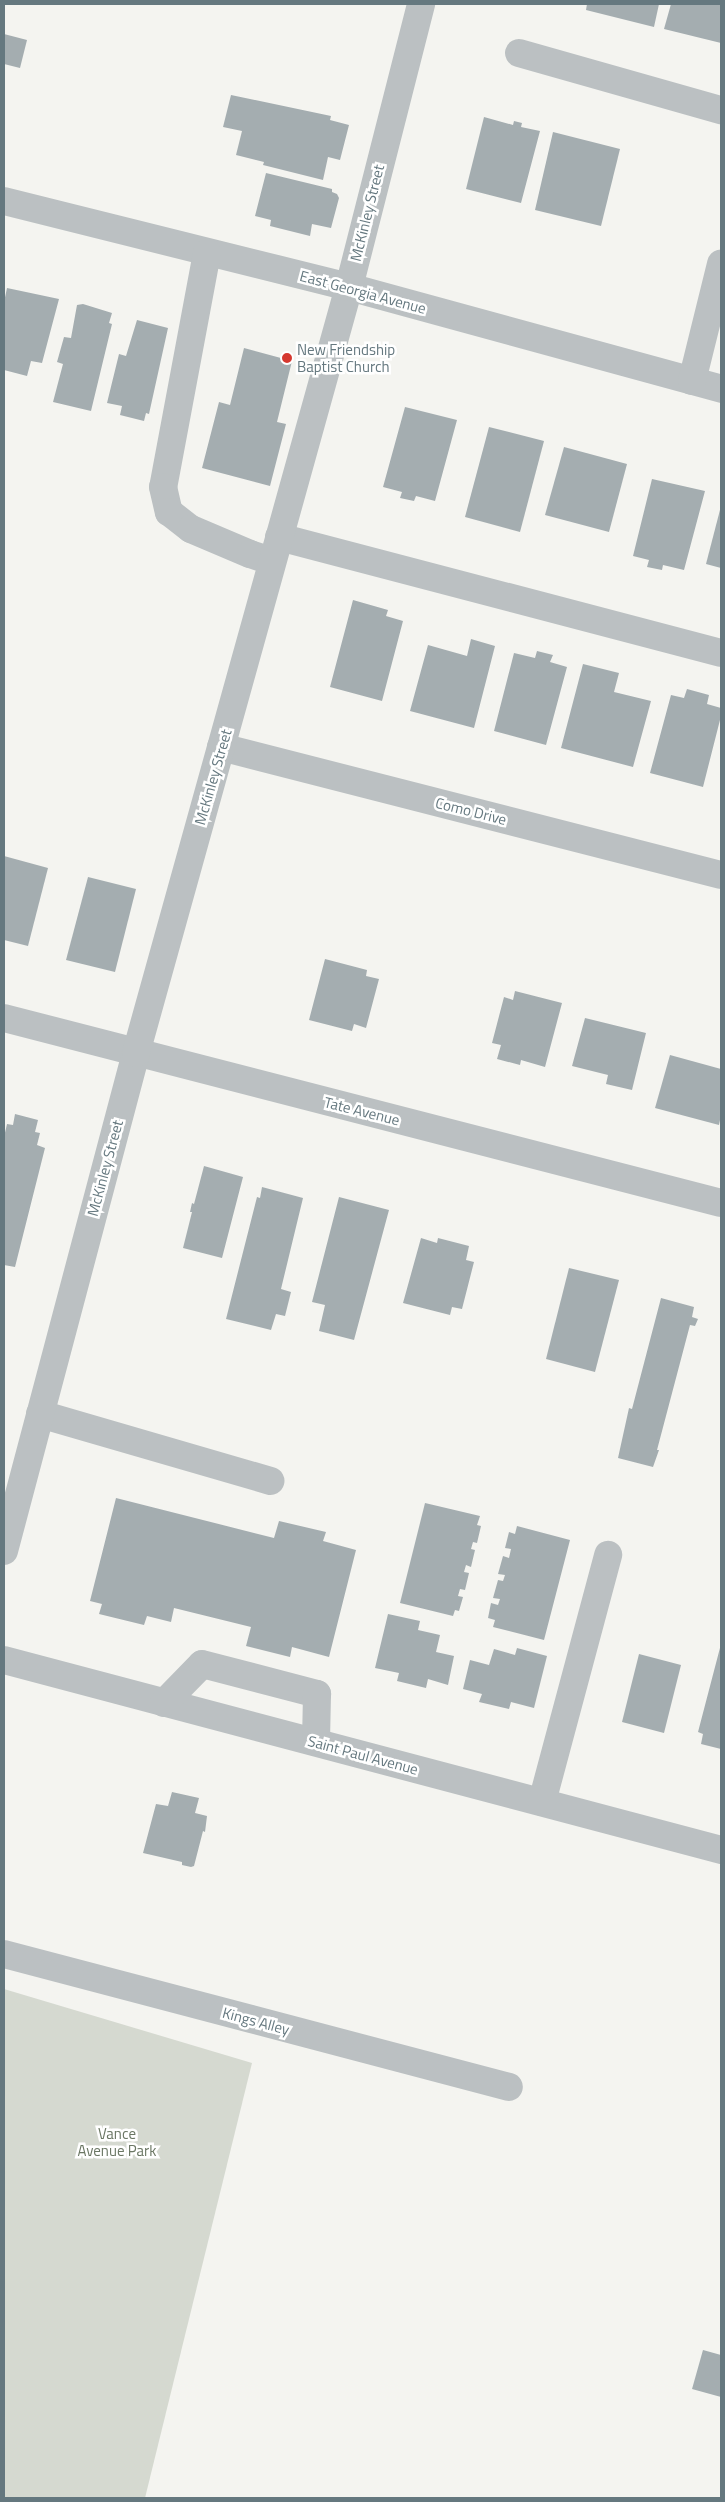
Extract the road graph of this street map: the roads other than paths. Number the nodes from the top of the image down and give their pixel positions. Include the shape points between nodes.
1 (421, 4) edge
2 (519, 53) dead end
3 (721, 110) edge
4 (4, 201) edge
5 (207, 253) junction
6 (721, 264) edge
7 (348, 287) junction
8 (692, 381) junction
9 (721, 390) edge
10 (276, 549) junction
11 (721, 653) edge
12 (221, 747) junction
13 (721, 875) edge
14 (4, 1018) edge
15 (136, 1053) junction
16 (721, 1202) edge
17 (40, 1414) junction
18 (270, 1481) dead end
19 (4, 1550) edge
20 (608, 1554) dead end
21 (4, 1660) edge
22 (164, 1702) junction
23 (316, 1742) junction
24 (542, 1802) junction
25 (721, 1850) edge
26 (4, 1954) edge
27 (509, 2087) dead end

1 - 7 street, McKinley Street
2 - 3 street
4 - 5 street, East Georgia Avenue
5 - 7 street, East Georgia Avenue
5 - 10 street via 162,487 169,512 191,529 250,554
6 - 8 street
7 - 8 street, East Georgia Avenue
7 - 10 street, McKinley Street
8 - 9 street, East Georgia Avenue
10 - 11 street
10 - 12 street, McKinley Street
12 - 13 street, Como Drive
12 - 15 street, McKinley Street
14 - 15 street, Tate Avenue
15 - 16 street, Tate Avenue
15 - 17 street, McKinley Street
17 - 18 street
17 - 19 street, McKinley Street
20 - 24 street
21 - 22 street, Saint Paul Avenue
22 - 23 street, Saint Paul Avenue
22 - 23 street via 202,1664 317,1694
23 - 24 street, Saint Paul Avenue
24 - 25 street, Saint Paul Avenue
26 - 27 street, Kings Alley

